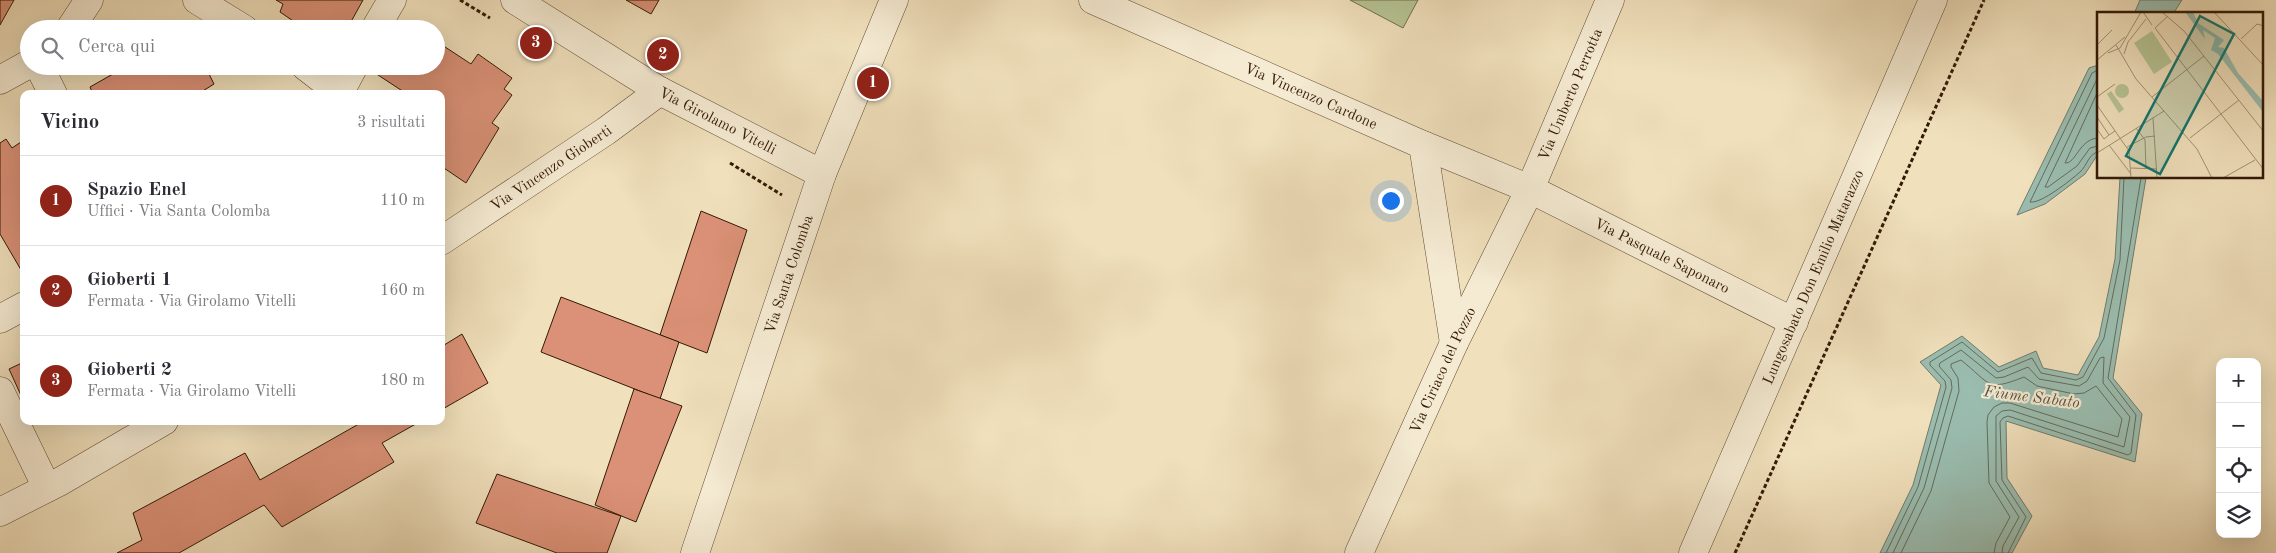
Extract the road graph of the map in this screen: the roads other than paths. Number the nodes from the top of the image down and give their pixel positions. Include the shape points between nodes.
1 (89, 0) edge
2 (197, 0) edge
3 (392, 0) edge
4 (516, 0) edge
5 (894, 0) edge
6 (1093, 0) edge
7 (1610, 0) edge
8 (1932, 0) edge
9 (76, 20) edge
10 (229, 20) edge
11 (380, 20) edge
12 (20, 69) edge
13 (44, 75) edge
14 (316, 75) edge
15 (349, 75) edge
16 (0, 80) edge
17 (51, 90) edge
18 (335, 90) edge
19 (341, 90) edge
20 (660, 92) junction
21 (1422, 145) junction
22 (822, 174) junction
23 (1530, 190) junction
24 (445, 236) edge
25 (20, 308) edge
26 (0, 319) edge
27 (1794, 322) junction
28 (1454, 343) junction
29 (0, 391) edge
30 (157, 425) edge
31 (47, 488) junction
32 (0, 512) edge
33 (695, 553) edge
34 (1359, 553) edge
35 (1693, 553) edge

1 - 9 street
2 - 10 street
3 - 11 street
4 - 20 street, Via Girolamo Vitelli
5 - 22 street, Via Santa Colomba
6 - 21 street, Via Vincenzo Cardone
7 - 23 street, Via Umberto Perrotta
8 - 27 street, Lungosabato Don Emilio Matarazzo
12 - 16 street
13 - 17 street
14 - 18 street
15 - 19 street
20 - 22 street, Via Girolamo Vitelli
20 - 24 street, Via Vincenzo Gioberti
21 - 23 street, Via Vincenzo Cardone
21 - 28 street
22 - 33 street, Via Santa Colomba
23 - 27 street, Via Pasquale Saponaro
23 - 28 street, Via Ciriaco del Pozzo
25 - 26 street
27 - 35 street, Lungosabato Don Emilio Matarazzo
28 - 34 street, Via Ciriaco del Pozzo
29 - 31 street
30 - 31 street
31 - 32 street

